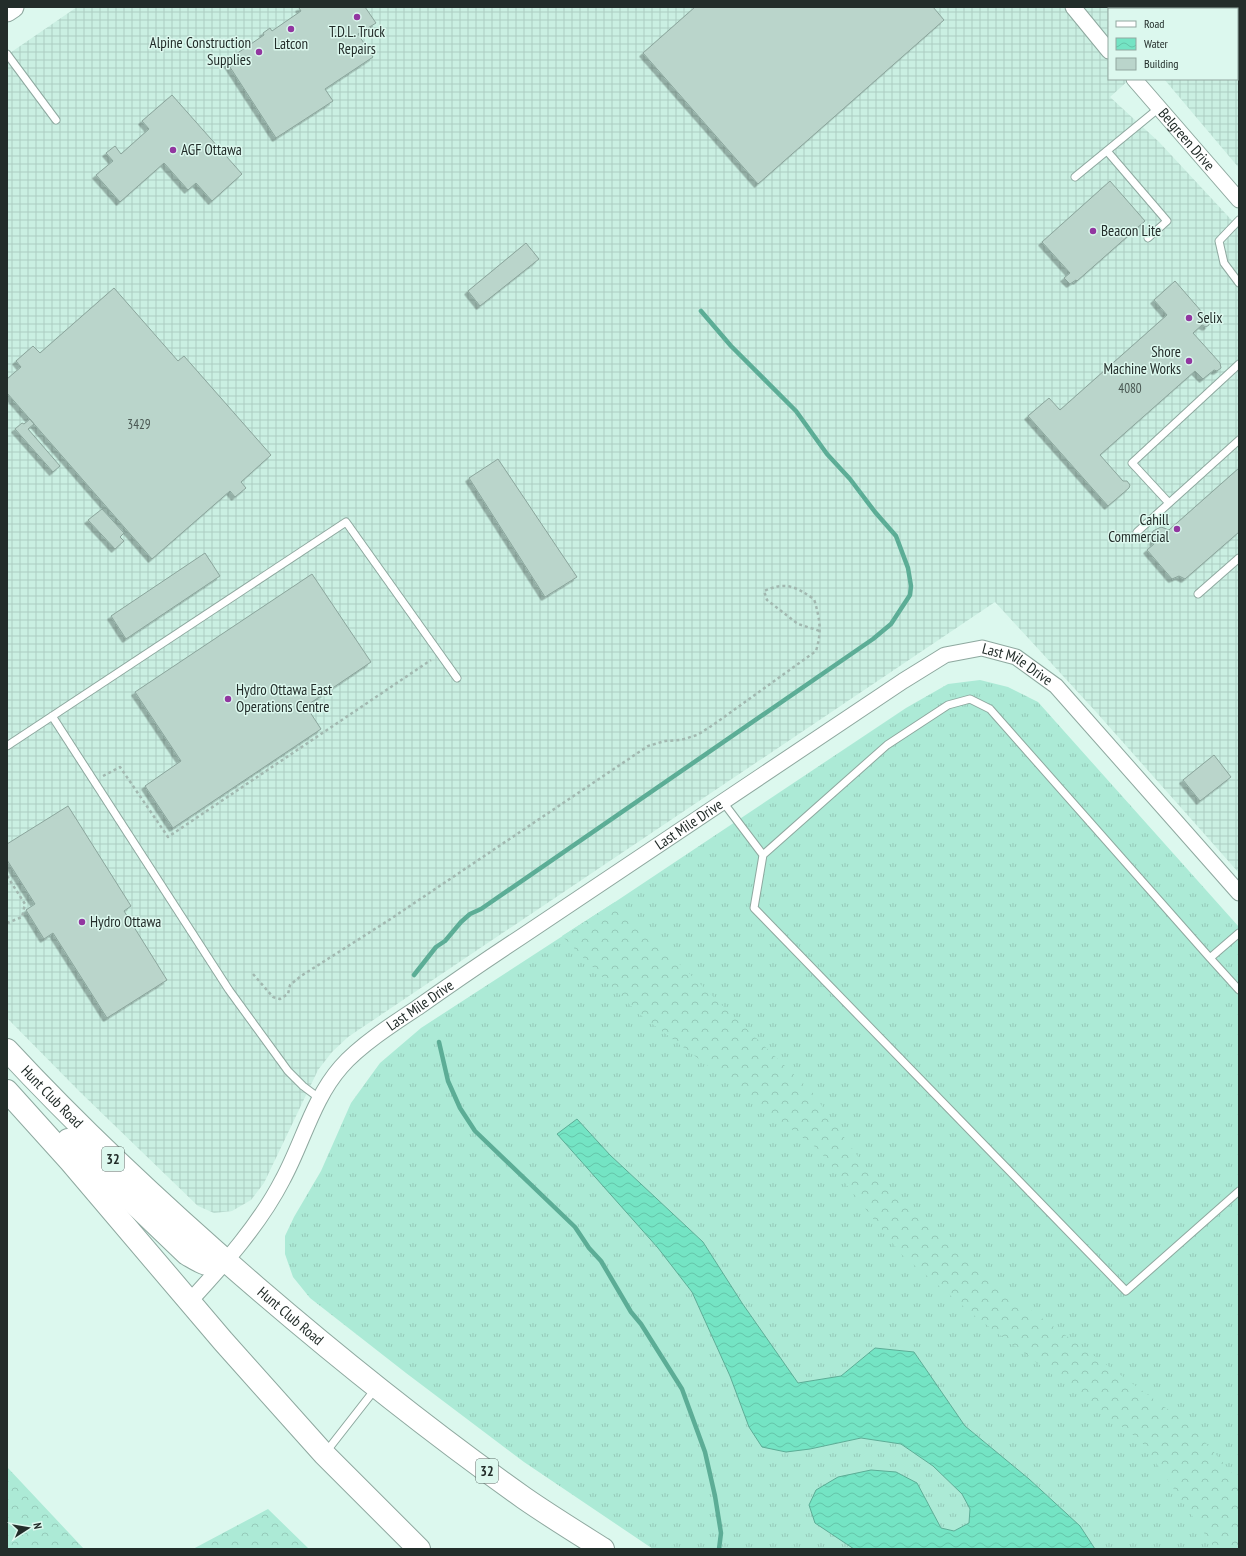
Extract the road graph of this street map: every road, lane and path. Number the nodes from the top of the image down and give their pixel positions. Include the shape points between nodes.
1 (13, 7) edge
2 (1073, 7) edge
3 (7, 11) edge
4 (1108, 50) edge
5 (7, 54) edge
6 (1135, 80) edge
7 (1159, 108) junction
8 (56, 120) dead end
9 (1107, 151) junction
10 (1075, 177) dead end
11 (1239, 200) edge
12 (1239, 220) edge
13 (1148, 238) dead end
14 (1239, 283) edge
15 (1239, 364) edge
16 (1239, 440) edge
17 (1169, 503) junction
18 (1137, 532) dead end
19 (1239, 558) edge
20 (1198, 594) dead end
21 (820, 631) junction
22 (440, 654) junction
23 (457, 678) dead end
24 (52, 716) junction
25 (7, 746) edge
26 (94, 781) junction
27 (723, 802) junction
28 (763, 855) junction
29 (7, 876) edge
30 (1239, 893) edge
31 (7, 923) edge
32 (1239, 933) edge
33 (1210, 958) junction
34 (253, 974) dead end
35 (1239, 990) edge
36 (7, 1050) edge
37 (7, 1079) edge
38 (7, 1091) edge
39 (319, 1098) junction
40 (1239, 1191) edge
41 (226, 1262) junction
42 (190, 1301) junction
43 (376, 1387) junction
44 (324, 1454) junction
45 (419, 1549) edge
46 (603, 1549) edge

1 - 3 main road
2 - 4 street
5 - 8 lane
6 - 7 street, Belgreen Drive
7 - 9 lane
7 - 11 street, Belgreen Drive
9 - 10 lane
9 - 13 lane via 1167,221
12 - 14 lane via 1218,241 1224,264
15 - 17 lane via 1132,463
16 - 17 lane
17 - 18 lane
19 - 20 lane
21 - 21 path via 820,620 814,599 797,587 781,586 764,591 767,600 798,624
21 - 34 path via 816,651 714,725 697,735 648,746 301,976 290,985 288,994 280,999 273,997
22 - 23 lane
22 - 24 lane via 346,522
22 - 26 path via 168,837 120,766
24 - 25 lane
24 - 26 lane
26 - 39 lane via 238,1003 288,1071
27 - 28 lane
27 - 30 street, Last Mile Drive via 945,654 982,648 1016,657 1056,686
27 - 39 street, Last Mile Drive via 395,1022 341,1067
28 - 33 lane via 887,745 948,705 970,699 990,709
28 - 40 lane via 754,908 1126,1291
29 - 31 path via 25,904 22,917
32 - 33 lane
33 - 35 lane
36 - 41 main road, Hunt Club Road / 32 via 108,1154
37 - 41 main road via 187,1254 204,1264
38 - 42 main road, Hunt Club Road / 32
39 - 41 street, Last Mile Drive via 283,1180 266,1208
41 - 42 street, Last Mile Drive
41 - 43 main road, Hunt Club Road / 32
42 - 44 main road, Hunt Club Road / 32
43 - 44 lane
43 - 46 main road, Hunt Club Road / 32 via 526,1499
44 - 45 main road, Hunt Club Road / 32

